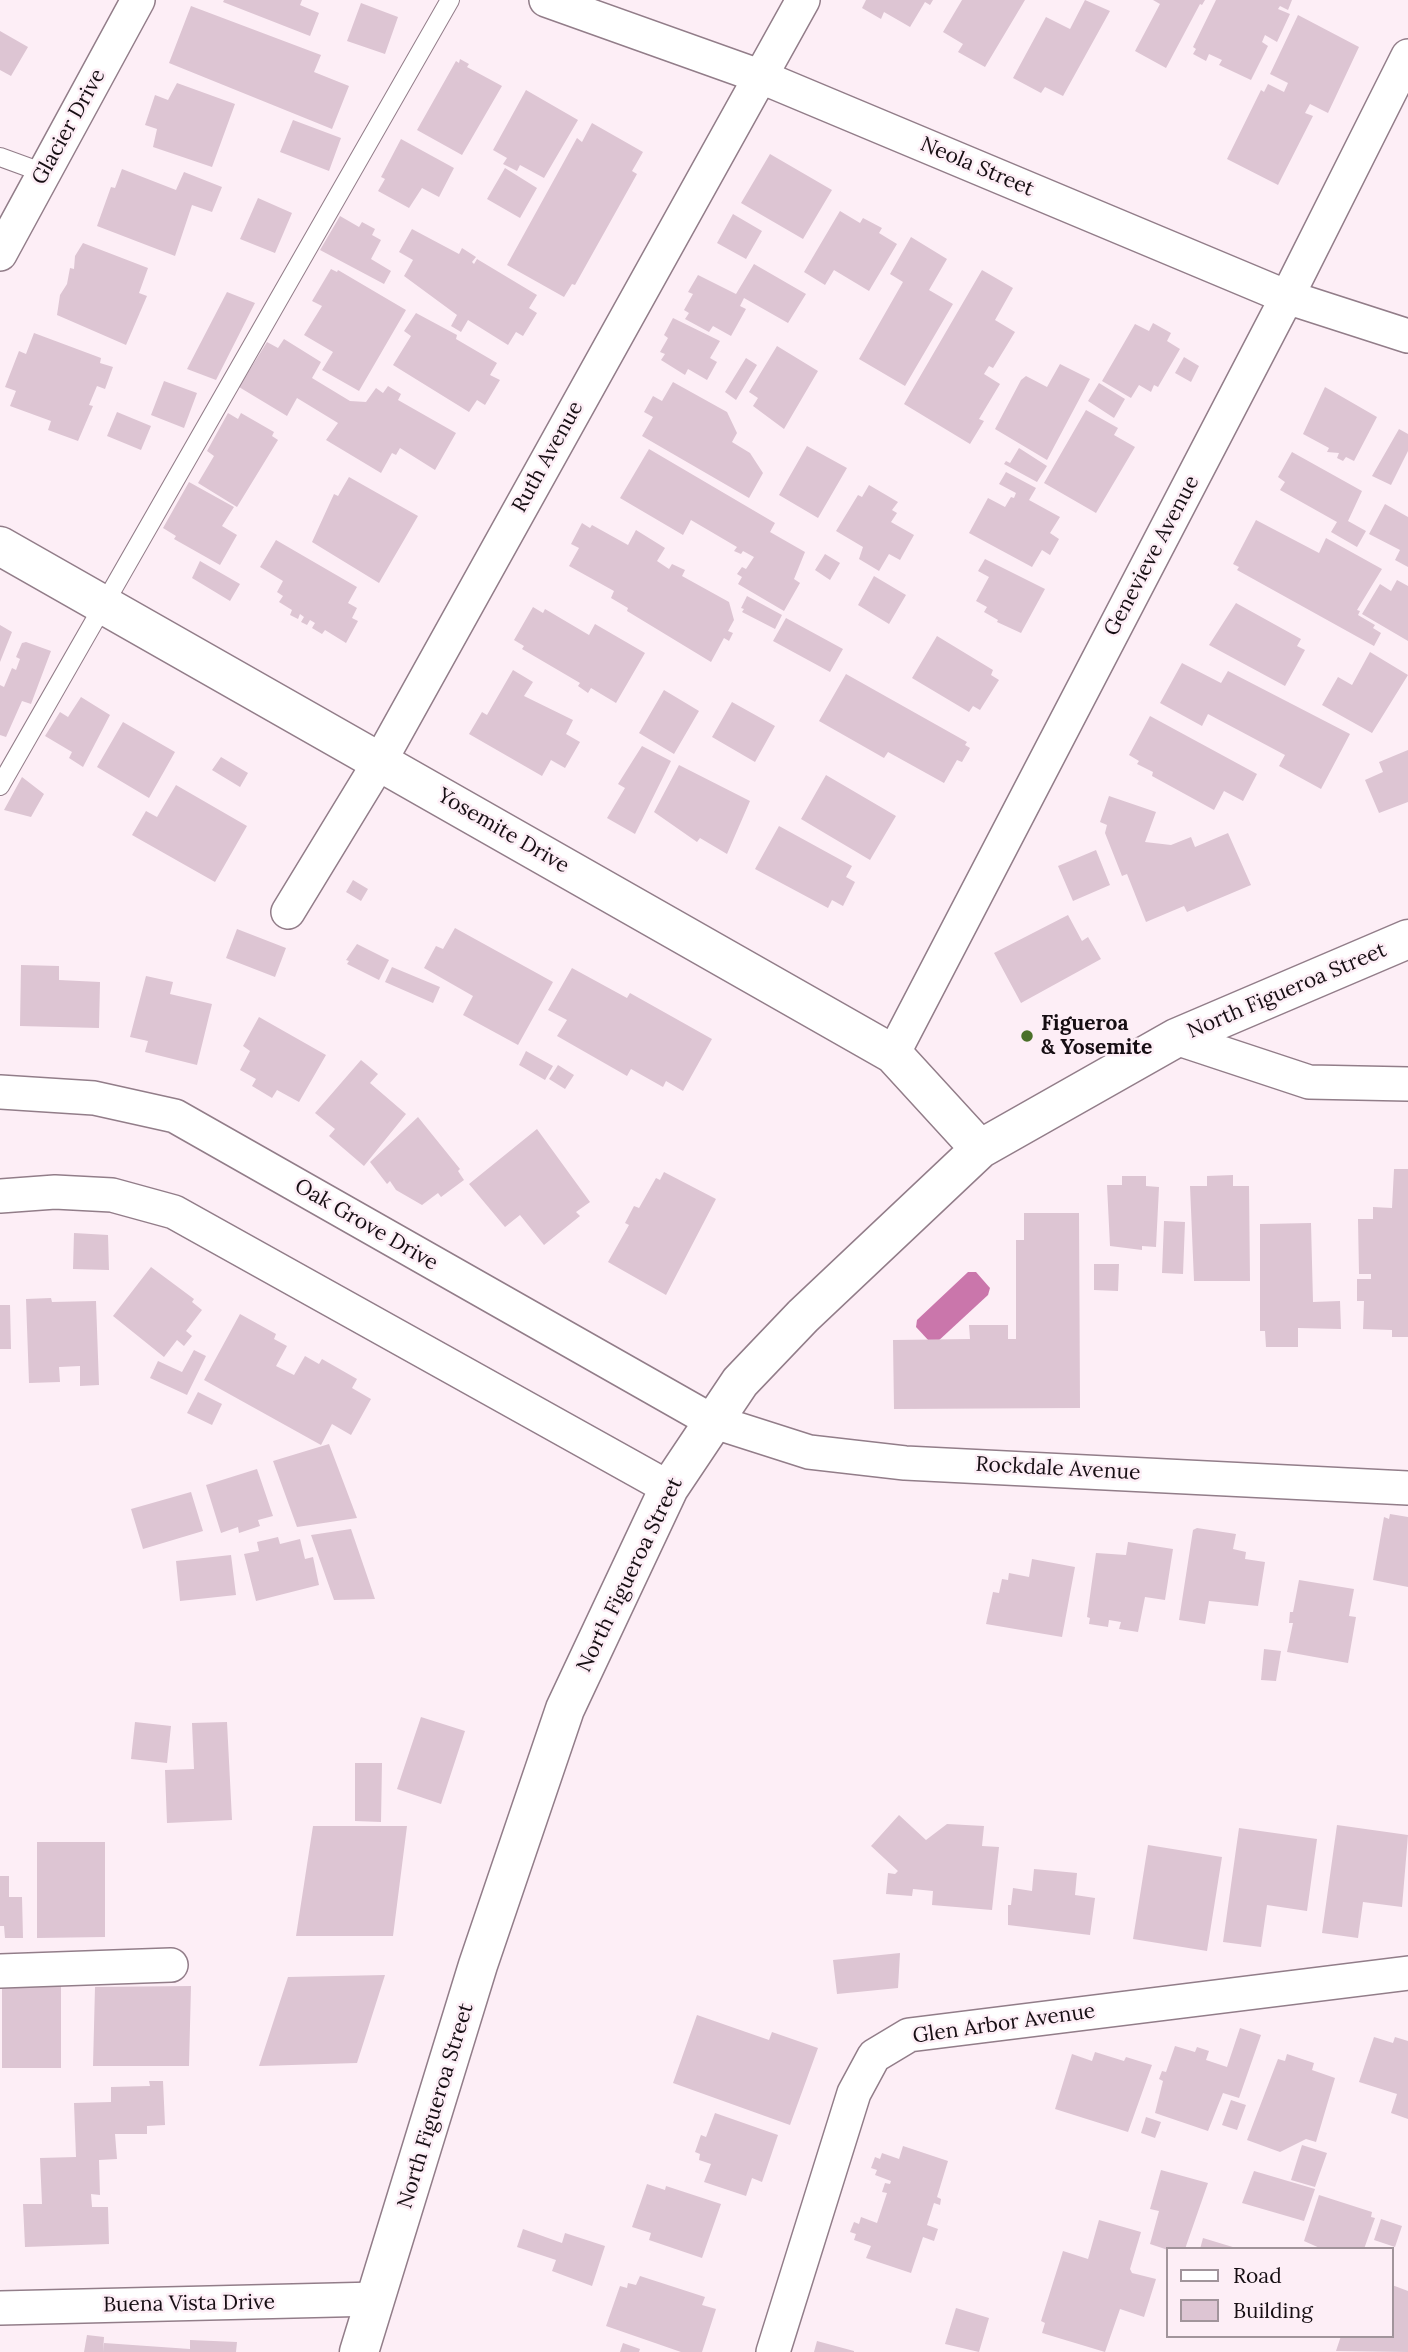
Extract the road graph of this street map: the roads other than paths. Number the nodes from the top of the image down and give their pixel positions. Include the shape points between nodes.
1 (138, 0) edge
2 (450, 0) edge
3 (546, 0) edge
4 (803, 0) edge
5 (1408, 56) edge
6 (759, 76) junction
7 (0, 157) edge
8 (44, 173) junction
9 (0, 254) edge
10 (1287, 297) junction
11 (1408, 337) edge
12 (0, 546) edge
13 (105, 606) junction
14 (380, 761) junction
15 (0, 786) edge
16 (288, 912) dead end
17 (1408, 939) edge
18 (1177, 1038) junction
19 (893, 1054) junction
20 (1408, 1084) edge
21 (0, 1092) edge
22 (980, 1149) junction
23 (0, 1196) edge
24 (712, 1421) junction
25 (669, 1488) junction
26 (1408, 1488) edge
27 (171, 1965) dead end
28 (0, 1971) edge
29 (1408, 1973) edge
30 (377, 2299) junction
31 (0, 2308) edge
32 (359, 2352) edge
33 (774, 2352) edge

1 - 8 street, Glacier Drive
2 - 13 lane
3 - 6 street, Neola Street
4 - 6 street, Ruth Avenue
5 - 10 street, Genevieve Avenue
6 - 10 street, Neola Street
6 - 14 street, Ruth Avenue
7 - 8 lane
8 - 9 street, Glacier Drive
10 - 11 street, Neola Street
10 - 19 street, Genevieve Avenue
12 - 13 main road, Yosemite Drive
13 - 14 main road, Yosemite Drive
13 - 15 lane
14 - 16 street, Ruth Avenue
14 - 19 main road, Yosemite Drive
17 - 18 main road, North Figueroa Street
18 - 20 street via 1309,1082
18 - 22 main road, North Figueroa Street
19 - 22 main road, Yosemite Drive
21 - 24 street, Oak Grove Drive via 94,1098 175,1116
22 - 24 main road, North Figueroa Street via 803,1316 740,1382
23 - 25 street via 55,1192 112,1195 174,1212
24 - 25 main road, North Figueroa Street
24 - 26 street, Rockdale Avenue via 809,1452 905,1463
25 - 30 main road, North Figueroa Street via 565,1709 541,1774
27 - 28 street
29 - 33 street, Glen Arbor Avenue via 909,2035 874,2056 854,2093
30 - 31 street, Buena Vista Drive
30 - 32 main road, North Figueroa Street

